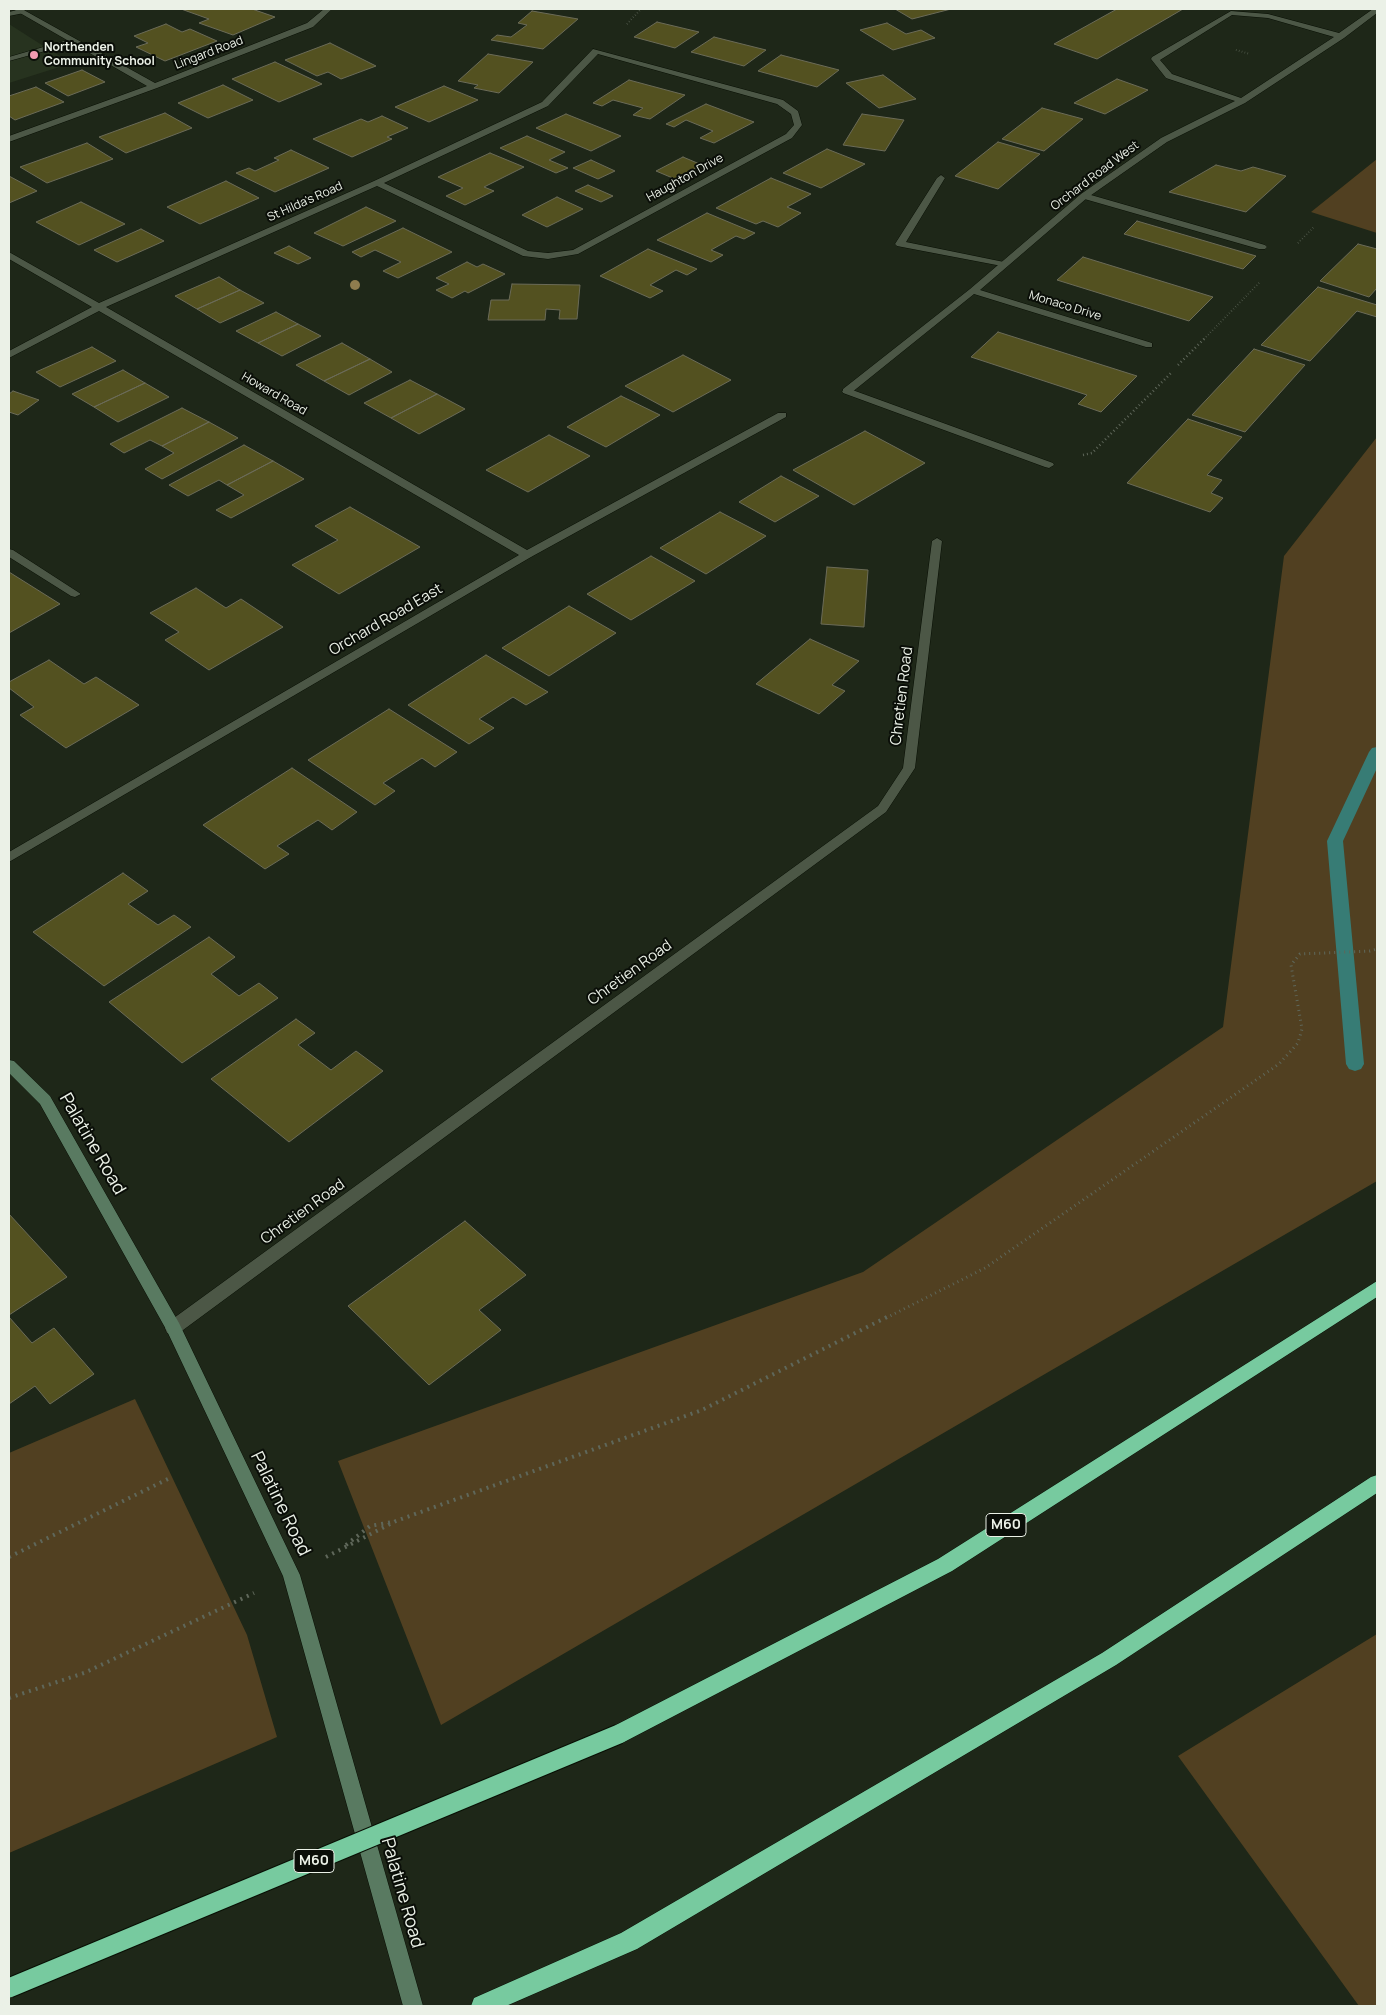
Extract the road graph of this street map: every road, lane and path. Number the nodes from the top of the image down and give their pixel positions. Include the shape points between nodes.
1 (328, 9) edge
2 (1377, 9) edge
3 (19, 10) edge
4 (9, 14) edge
5 (1341, 36) junction
6 (1191, 37) junction
7 (71, 40) junction
8 (596, 51) joint
9 (9, 59) edge
10 (1293, 67) junction
11 (154, 86) junction
12 (1242, 101) junction
13 (9, 139) edge
14 (941, 178) dead end
15 (377, 183) junction
16 (1084, 196) junction
17 (1315, 226) dead end
18 (1262, 247) dead end
19 (1294, 247) dead end
20 (9, 255) edge
21 (1004, 265) junction
22 (1266, 276) dead end
23 (973, 291) junction
24 (99, 306) junction
25 (1149, 345) dead end
26 (9, 355) edge
27 (782, 414) dead end
28 (1049, 465) joint
29 (937, 541) dead end
30 (9, 552) edge
31 (527, 555) junction
32 (75, 594) dead end
33 (9, 858) edge
34 (1377, 949) edge
35 (9, 1065) edge
36 (1377, 1288) edge
37 (173, 1328) junction
38 (172, 1477) dead end
39 (1377, 1483) edge
40 (396, 1521) junction
41 (341, 1549) junction
42 (9, 1557) edge
43 (292, 1575) junction
44 (9, 1698) edge
45 (9, 1988) edge
46 (414, 2006) edge
47 (482, 2006) edge

1 - 11 street, Lingard Road via 310,25
2 - 5 street, Orchard Road West
3 - 4 street
3 - 7 street
5 - 6 street via 1268,16 1231,13
5 - 10 street, Orchard Road West
6 - 10 path
6 - 12 street via 1155,59 1169,76
7 - 9 street
7 - 11 street
8 - 15 street, St Hilda's Road via 545,104
8 - 15 street, Haughton Drive via 780,102 794,113 798,125 789,136 575,252 548,256 526,254
10 - 12 street, Orchard Road West
11 - 13 street, Lingard Road
12 - 16 street, Orchard Road West via 1164,140
14 - 21 street via 900,244
15 - 24 street, St Hilda's Road
16 - 18 street
16 - 21 street, Orchard Road West
17 - 19 path
20 - 24 street, Howard Road
21 - 23 street, Orchard Road West
22 - 28 path via 1092,453
23 - 25 street, Monaco Drive
23 - 28 street, Orchard Road West via 847,391
24 - 26 street, St Hilda's Road
24 - 31 street, Howard Road
27 - 31 street, Orchard Road East
29 - 37 street, Chretien Road via 909,768 882,810
30 - 32 street
31 - 33 street, Orchard Road East
34 - 40 path via 1300,954 1292,965 1302,1029 1298,1043 1279,1064 984,1268 702,1410
35 - 37 main road, Palatine Road via 45,1100
36 - 45 highway, M60, bridge via 945,1565 620,1734
37 - 43 main road, Palatine Road
38 - 42 path
39 - 47 highway via 1109,1659 629,1941
40 - 41 path
40 - 41 path via 370,1526
41 - 43 path
43 - 44 path via 84,1673
43 - 46 main road, Palatine Road

